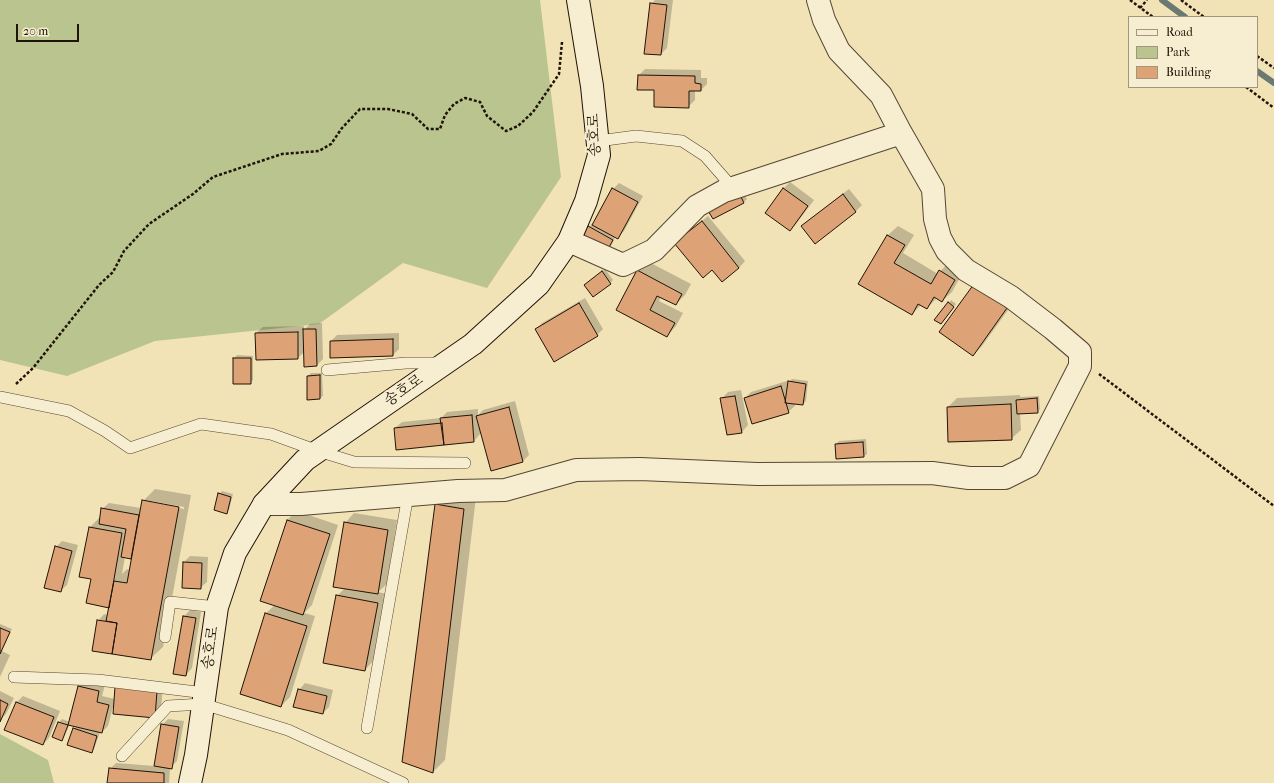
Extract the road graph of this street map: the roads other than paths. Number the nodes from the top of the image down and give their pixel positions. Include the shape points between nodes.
1 (578, 0) edge
2 (818, 0) edge
3 (901, 133) junction
4 (598, 141) junction
5 (733, 188) junction
6 (569, 241) junction
7 (446, 362) junction
8 (327, 370) dead end
9 (0, 397) edge
10 (318, 451) junction
11 (465, 462) dead end
12 (408, 495) junction
13 (264, 504) junction
14 (217, 607) junction
15 (165, 637) dead end
16 (14, 677) dead end
17 (204, 698) junction
18 (367, 728) dead end
19 (122, 756) dead end
20 (190, 783) edge
21 (403, 783) edge

1 - 4 street, 송호로
2 - 3 street via 824,20 839,51 881,96
3 - 5 street
3 - 12 street via 933,189 935,219 946,251 966,270 1011,297 1080,352 1080,366 1030,466 1005,478 932,474 576,470 505,490
4 - 5 lane via 636,136 682,141 705,156
4 - 6 street, 송호로 via 599,155 586,201
5 - 6 street via 697,206 654,250 623,265
6 - 7 street, 송호로 via 539,284 473,344
7 - 8 lane
7 - 10 street, 송호로
9 - 10 lane via 69,411 130,448 201,424 271,434
10 - 11 lane via 354,462
10 - 13 street, 송호로 via 305,460
12 - 13 street via 301,504
12 - 18 lane
13 - 14 street, 송호로 via 235,553
14 - 15 lane via 170,602
14 - 17 street, 송호로
16 - 17 lane via 98,680
17 - 19 lane via 168,706
17 - 20 street, 송호로
17 - 21 lane via 288,730

